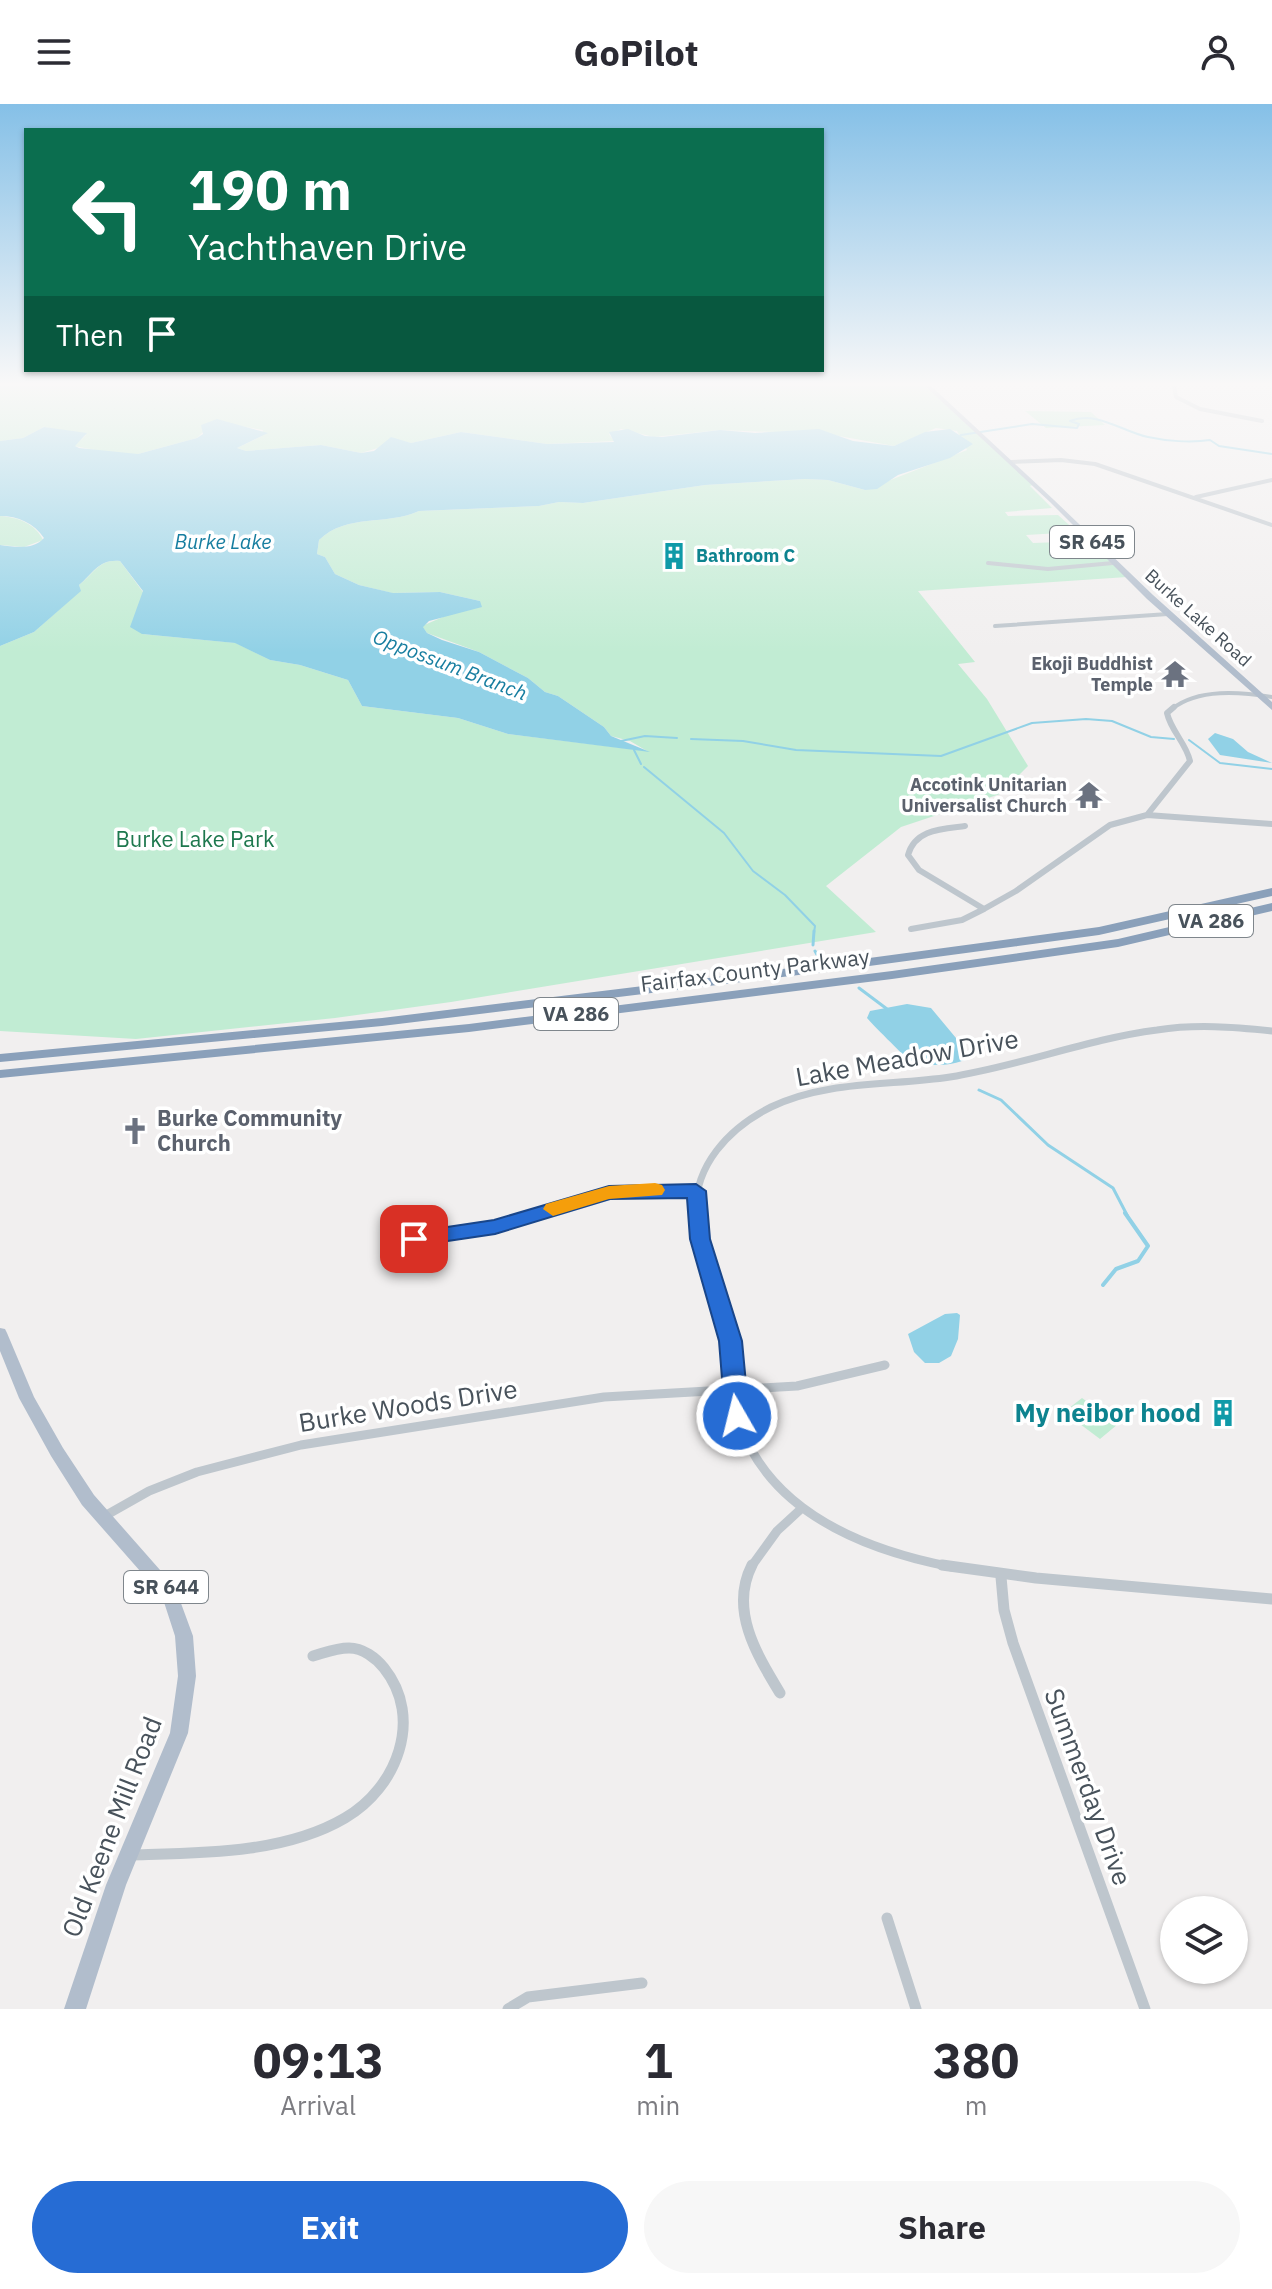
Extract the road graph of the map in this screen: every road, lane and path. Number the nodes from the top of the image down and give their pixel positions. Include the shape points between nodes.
1 (1024, 475) edge
2 (1127, 475) edge
3 (1272, 480) edge
4 (1194, 498) junction
5 (1272, 525) edge
6 (988, 563) dead end
7 (1113, 563) junction
8 (1168, 614) junction
9 (995, 626) dead end
10 (1260, 695) junction
11 (1272, 695) edge
12 (1272, 707) edge
13 (1147, 815) junction
14 (1272, 824) edge
15 (965, 826) dead end
16 (1272, 892) edge
17 (1272, 907) edge
18 (984, 909) junction
19 (911, 929) dead end
20 (1272, 1031) edge
21 (0, 1058) edge
22 (0, 1074) edge
23 (696, 1191) junction
24 (399, 1241) dead end
25 (0, 1333) edge
26 (885, 1365) dead end
27 (733, 1389) junction
28 (802, 1508) junction
29 (103, 1517) junction
30 (1001, 1577) junction
31 (1272, 1599) edge
32 (313, 1656) dead end
33 (780, 1693) dead end
34 (129, 1855) junction
35 (887, 1918) dead end
36 (642, 1983) dead end
37 (75, 2009) edge
38 (508, 2009) edge
39 (916, 2009) edge
40 (1145, 2009) edge

1 - 7 main road, Burke Lake Road / SR 645
2 - 4 street
3 - 4 street
4 - 5 street
6 - 7 street via 1048,569
7 - 8 main road, Burke Lake Road / SR 645
8 - 9 street
8 - 10 main road, Burke Lake Road / SR 645
10 - 11 street
10 - 12 main road, Burke Lake Road / SR 645
10 - 13 street via 1195,697 1169,709 1168,720 1190,761
13 - 14 street
13 - 18 street via 1110,825
15 - 18 street via 921,835 912,841 908,855 919,870
16 - 21 highway, Fairfax County Parkway / VA 286 via 1099,931 847,965 382,1022
17 - 22 highway, Fairfax County Parkway / VA 286 via 1118,943 892,975 439,1032
18 - 19 street via 962,920
20 - 23 street, Lake Meadow Drive via 1214,1024 1152,1028 966,1075 817,1092 769,1109 735,1131 707,1166
23 - 24 street via 609,1193 495,1227
23 - 27 street via 700,1239 730,1341
25 - 29 main road, Old Keene Mill Road / SR 644 via 57,1452
26 - 27 street, Burke Woods Drive via 797,1386
27 - 28 street via 749,1443
27 - 29 street, Burke Woods Drive via 604,1397 301,1445 197,1472
28 - 30 street via 886,1553
28 - 33 street via 759,1549 743,1592 748,1637
29 - 34 main road, Old Keene Mill Road / SR 644 via 169,1592 179,1615 186,1659 179,1733
30 - 31 street
30 - 40 street, Summerday Drive via 1013,1643
32 - 34 street via 357,1649 377,1660 396,1683 404,1712 403,1744 379,1790 347,1817 312,1832 205,1851
34 - 37 main road, Old Keene Mill Road / SR 644
35 - 39 street
36 - 38 street via 528,1997

